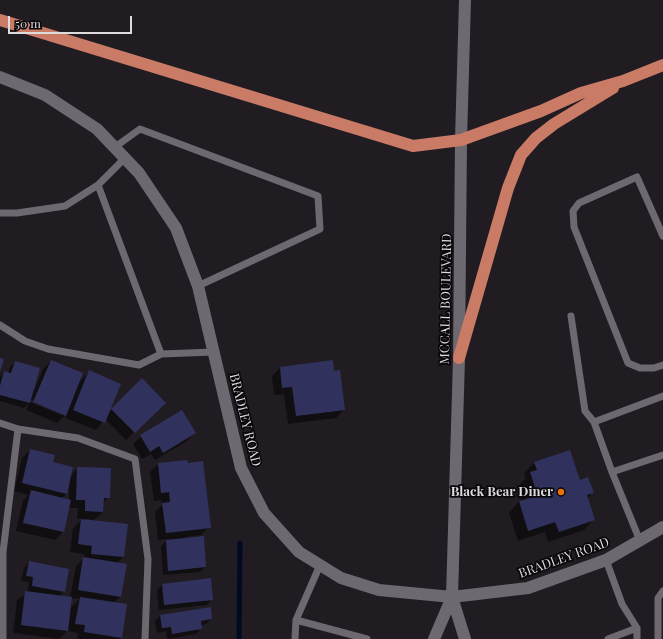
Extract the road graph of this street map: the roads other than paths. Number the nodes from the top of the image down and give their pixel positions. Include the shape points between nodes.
1 (465, 0) edge
2 (0, 20) edge
3 (663, 65) edge
4 (0, 78) edge
5 (623, 81) junction
6 (461, 140) junction
7 (115, 147) junction
8 (125, 158) junction
9 (98, 185) junction
10 (0, 213) edge
11 (663, 236) edge
12 (198, 286) junction
13 (571, 316) dead end
14 (0, 325) edge
15 (214, 352) junction
16 (161, 354) junction
17 (460, 358) junction
18 (663, 365) edge
19 (663, 396) edge
20 (594, 422) junction
21 (0, 423) edge
22 (18, 429) junction
23 (663, 455) edge
24 (612, 472) junction
25 (663, 527) edge
26 (640, 541) junction
27 (2, 552) edge
28 (606, 560) junction
29 (320, 565) junction
30 (663, 591) edge
31 (452, 597) junction
32 (296, 620) junction
33 (637, 628) junction
34 (3, 639) edge
35 (145, 639) edge
36 (295, 639) edge
37 (367, 639) edge
38 (434, 639) edge
39 (465, 639) edge
40 (608, 639) edge
41 (637, 639) edge
42 (658, 639) edge

1 - 6 street, MCCALL BOULEVARD
2 - 6 highway via 413,146
3 - 5 highway
4 - 7 street, BRADLEY ROAD via 46,95 97,129
5 - 6 highway via 581,93 541,111
5 - 17 highway via 554,124 536,138 521,155 508,188
6 - 17 street, MCCALL BOULEVARD
7 - 8 street, BRADLEY ROAD
7 - 12 lane via 140,129 318,196 320,229
8 - 9 lane
8 - 12 street, BRADLEY ROAD via 139,173 176,228
9 - 10 lane via 65,206
9 - 16 lane
11 - 18 lane via 637,177 579,203 572,211 574,226 628,363 640,368
12 - 15 street, BRADLEY ROAD
13 - 20 lane via 585,411
14 - 16 lane via 25,341 48,349 139,365
15 - 16 lane
15 - 29 street, BRADLEY ROAD via 241,468 264,513 299,552
17 - 31 street, MCCALL BOULEVARD
19 - 20 lane
20 - 24 lane
21 - 22 lane
22 - 27 lane
22 - 35 lane via 78,438 135,459 148,559
23 - 24 lane
24 - 26 lane
25 - 26 street, BRADLEY ROAD
26 - 28 street, BRADLEY ROAD
27 - 34 lane
28 - 31 street, BRADLEY ROAD via 528,588
28 - 33 lane via 622,604
29 - 31 street, BRADLEY ROAD via 341,578 379,590
29 - 32 lane
30 - 42 lane via 658,598
31 - 38 street, MCCALL BOULEVARD
31 - 39 street, MCCALL BOULEVARD
32 - 36 lane
32 - 37 lane
33 - 40 lane
33 - 41 lane

